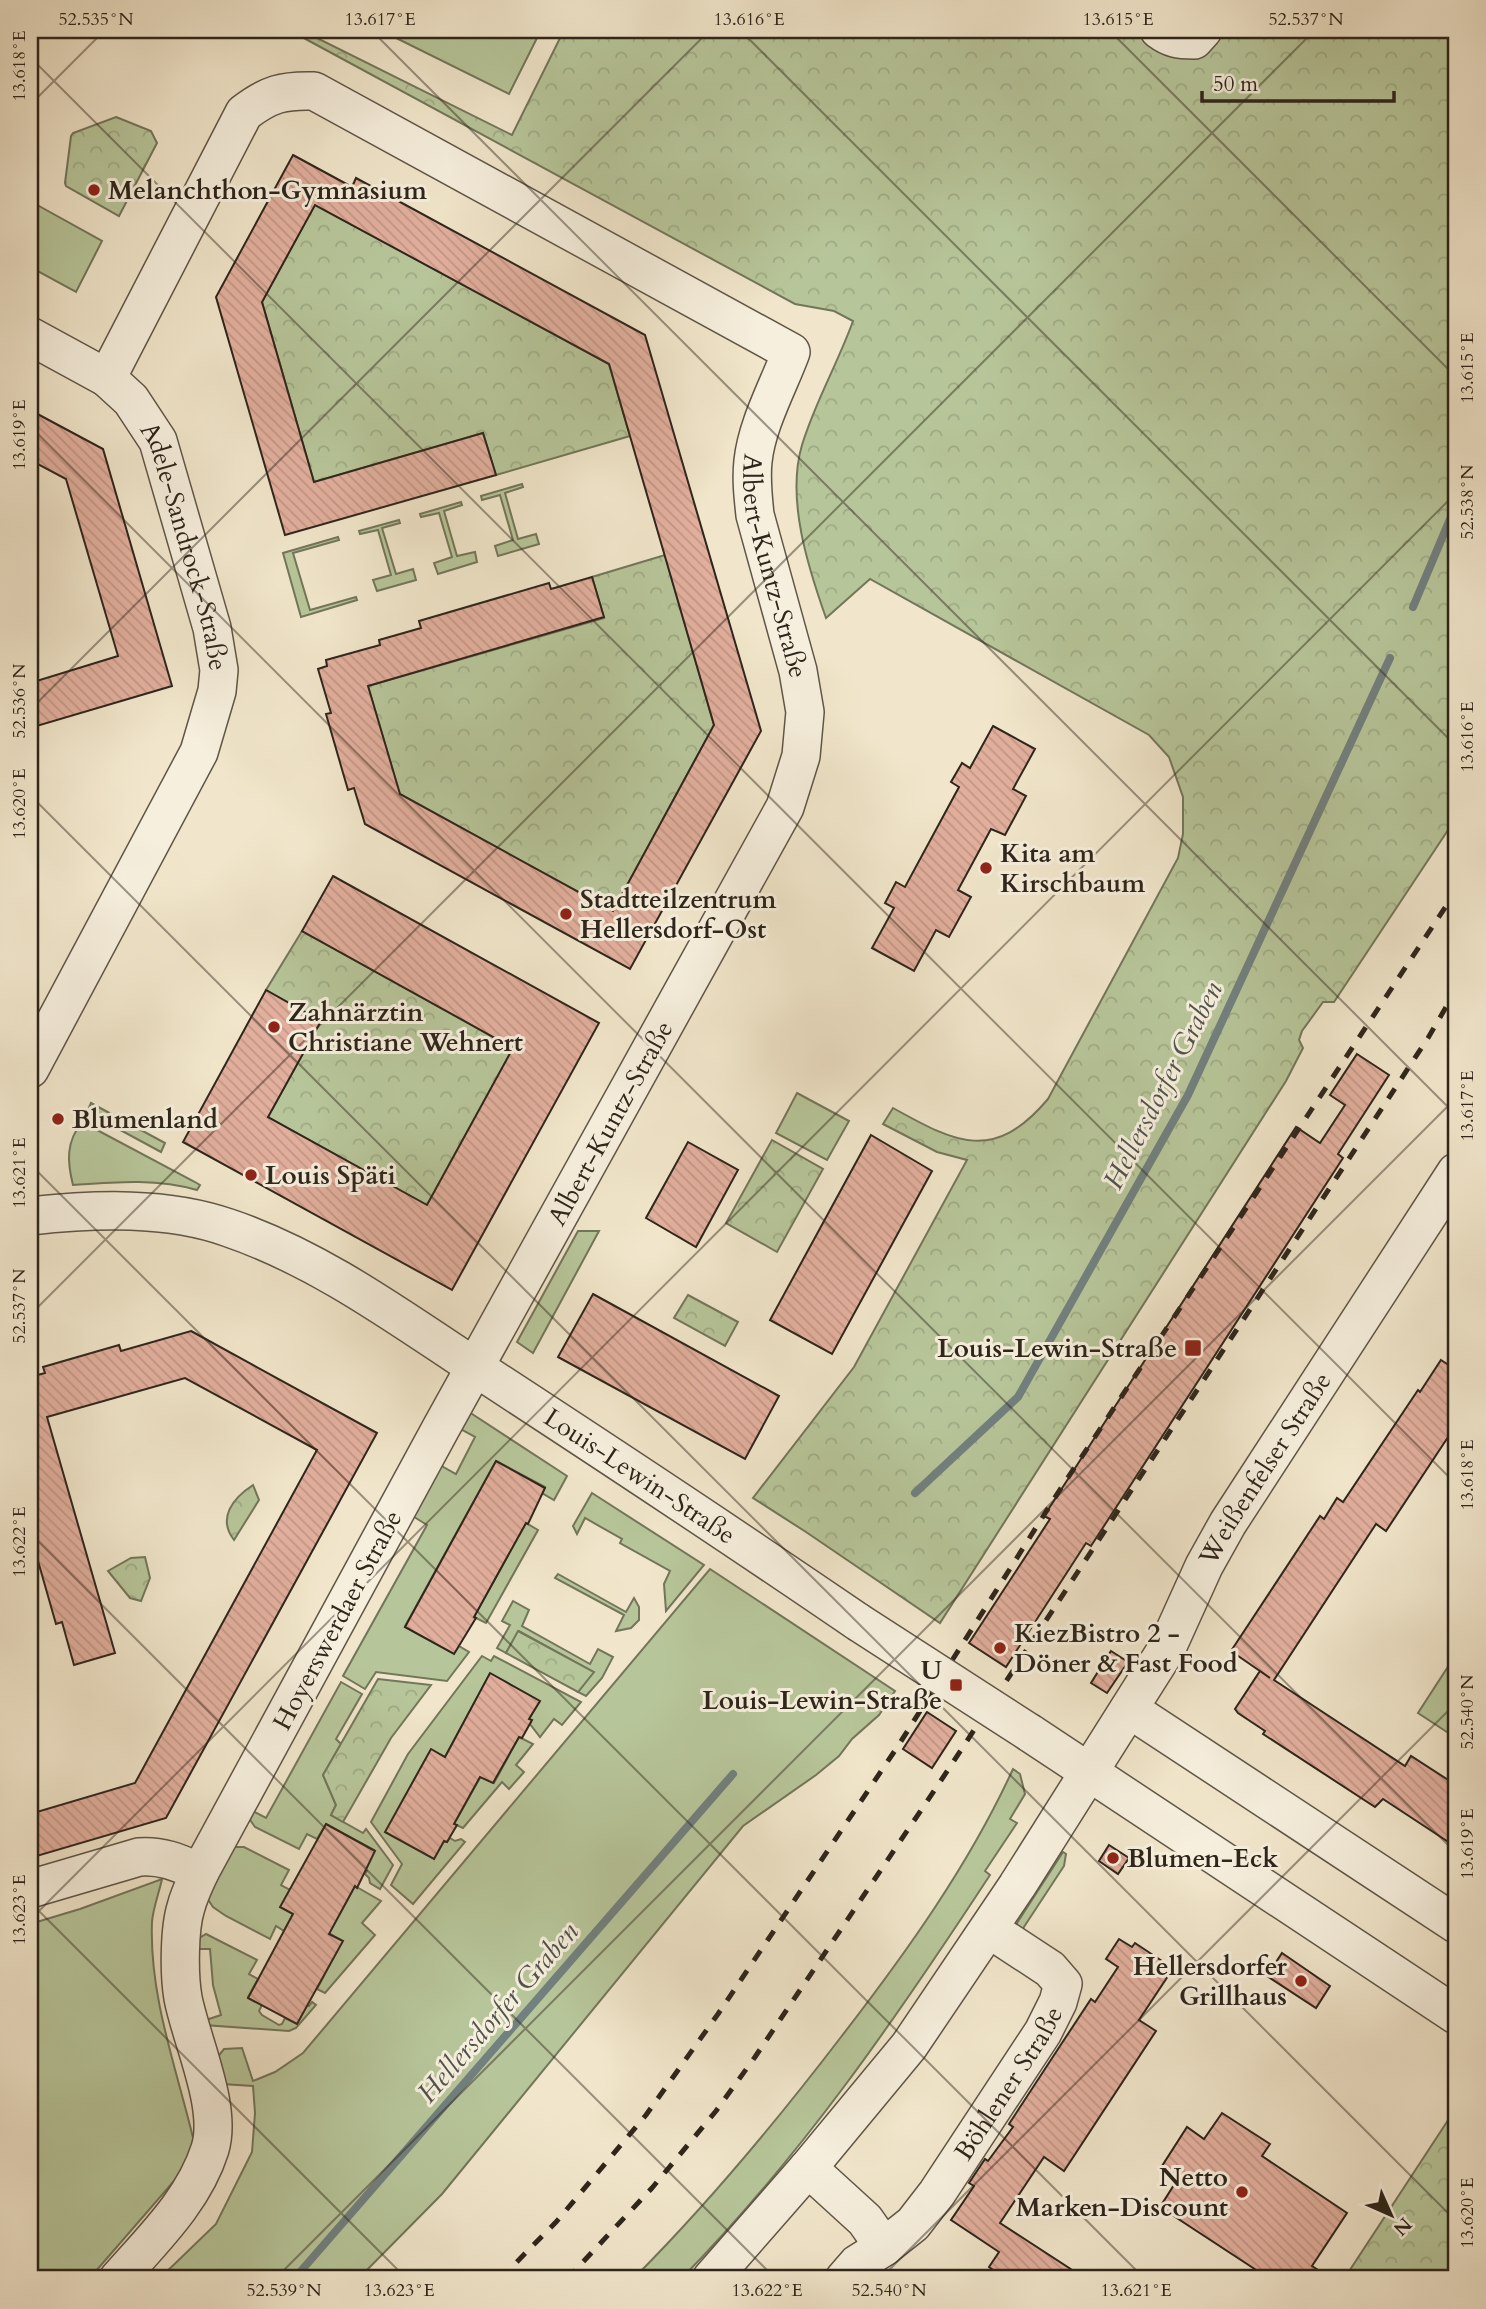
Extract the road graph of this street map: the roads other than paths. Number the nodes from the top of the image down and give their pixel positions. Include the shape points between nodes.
1 (1159, 30) edge
2 (1203, 30) edge
3 (30, 336) edge
4 (107, 377) junction
5 (30, 1069) edge
6 (1450, 1195) edge
7 (30, 1208) edge
8 (30, 1216) edge
9 (475, 1368) junction
10 (1129, 1709) junction
11 (1090, 1773) junction
12 (200, 1872) junction
13 (30, 1888) edge
14 (1456, 1924) edge
15 (989, 1929) junction
16 (1456, 2015) edge
17 (808, 2168) junction
18 (884, 2247) junction
19 (118, 2279) edge
20 (711, 2279) edge
21 (844, 2279) edge

1 - 2 street via 1180,40 1194,40
3 - 4 street, Adele-Sandrock-Straße
4 - 5 street, Adele-Sandrock-Straße via 131,400 158,441 215,642 217,691 200,752
4 - 9 street, Albert-Kuntz-Straße via 244,113 272,95 291,90 314,91 791,352 764,420 752,490 805,712 801,756 785,807
6 - 10 street, Weißenfelser Straße via 1228,1523 1166,1650
7 - 8 street
8 - 9 street, Louis-Lewin-Straße via 127,1211 181,1216 227,1227 306,1261
9 - 11 street, Louis-Lewin-Straße, bridge
9 - 12 street, Hoyerswerdaer Straße
10 - 11 street, Weißenfelser Straße
10 - 14 street
11 - 15 street
11 - 16 street, Louis-Lewin-Straße
12 - 13 street via 170,1859 139,1857
12 - 19 street, Hoyerswerdaer Straße via 184,1916 183,1995 212,2107 211,2146 197,2183
15 - 17 street via 909,2046
15 - 18 street, Böhlener Straße via 1050,1969 1063,1984 1058,2002 937,2193 913,2224
17 - 18 street via 864,2220
17 - 20 street
18 - 21 street, Böhlener Straße

